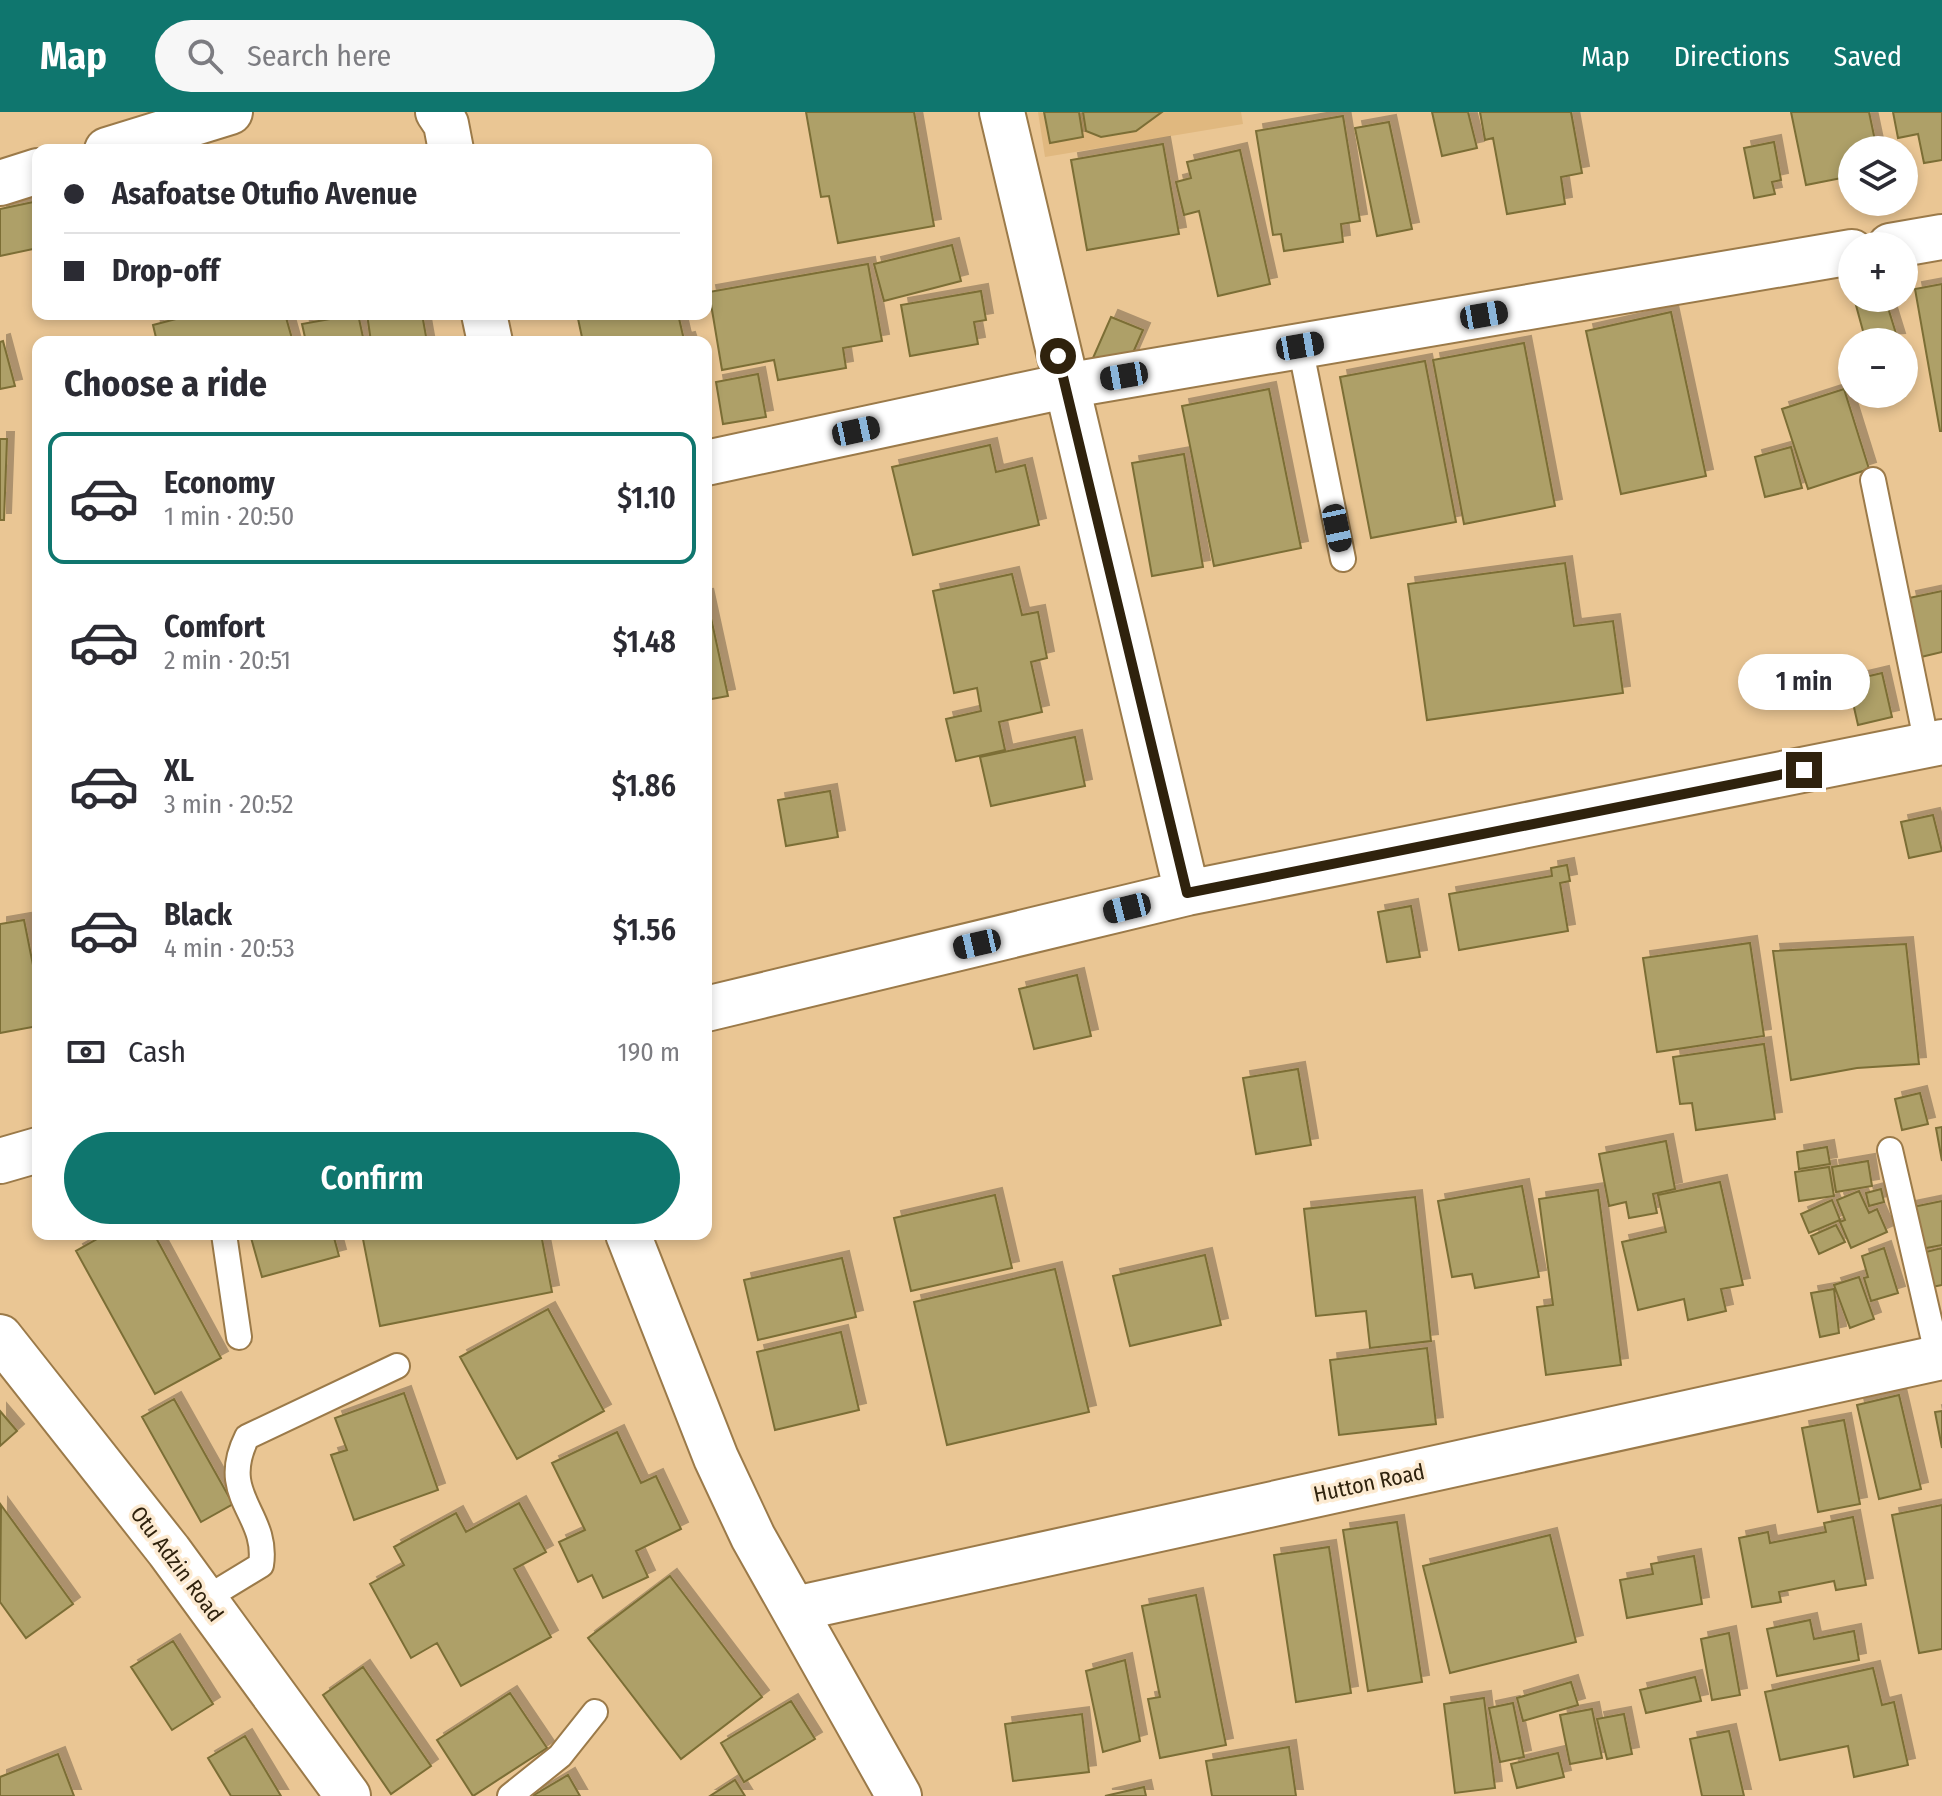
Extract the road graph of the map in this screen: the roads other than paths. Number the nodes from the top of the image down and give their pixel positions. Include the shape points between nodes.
1 (230, 112) edge
2 (438, 112) edge
3 (1002, 112) edge
4 (126, 144) edge
5 (450, 144) edge
6 (32, 173) edge
7 (0, 183) edge
8 (1942, 237) edge
9 (1918, 241) edge
10 (1838, 254) edge
11 (1300, 346) junction
12 (1065, 386) junction
13 (712, 462) edge
14 (1873, 480) dead end
15 (1343, 559) dead end
16 (1934, 744) edge
17 (1187, 893) junction
18 (712, 1008) edge
19 (1890, 1150) dead end
20 (32, 1152) edge
21 (0, 1161) edge
22 (225, 1240) edge
23 (630, 1240) edge
24 (0, 1337) edge
25 (239, 1337) dead end
26 (1940, 1358) edge
27 (397, 1366) dead end
28 (205, 1599) junction
29 (795, 1609) junction
30 (595, 1712) dead end
31 (348, 1796) edge
32 (510, 1796) edge
33 (899, 1796) edge

1 - 4 street
2 - 5 street
3 - 12 street
6 - 7 street
8 - 9 street
10 - 11 street
11 - 12 street
11 - 15 lane
12 - 13 street
12 - 17 street
14 - 16 lane
16 - 17 street
17 - 18 street
19 - 26 lane
20 - 21 street
22 - 25 lane
23 - 29 street via 716,1458
24 - 28 street, Otu Adzin Road
26 - 29 street, Hutton Road
27 - 28 lane via 247,1437 237,1481 259,1532 261,1565
28 - 31 street, Otu Adzin Road
29 - 33 street
30 - 32 lane via 560,1756

